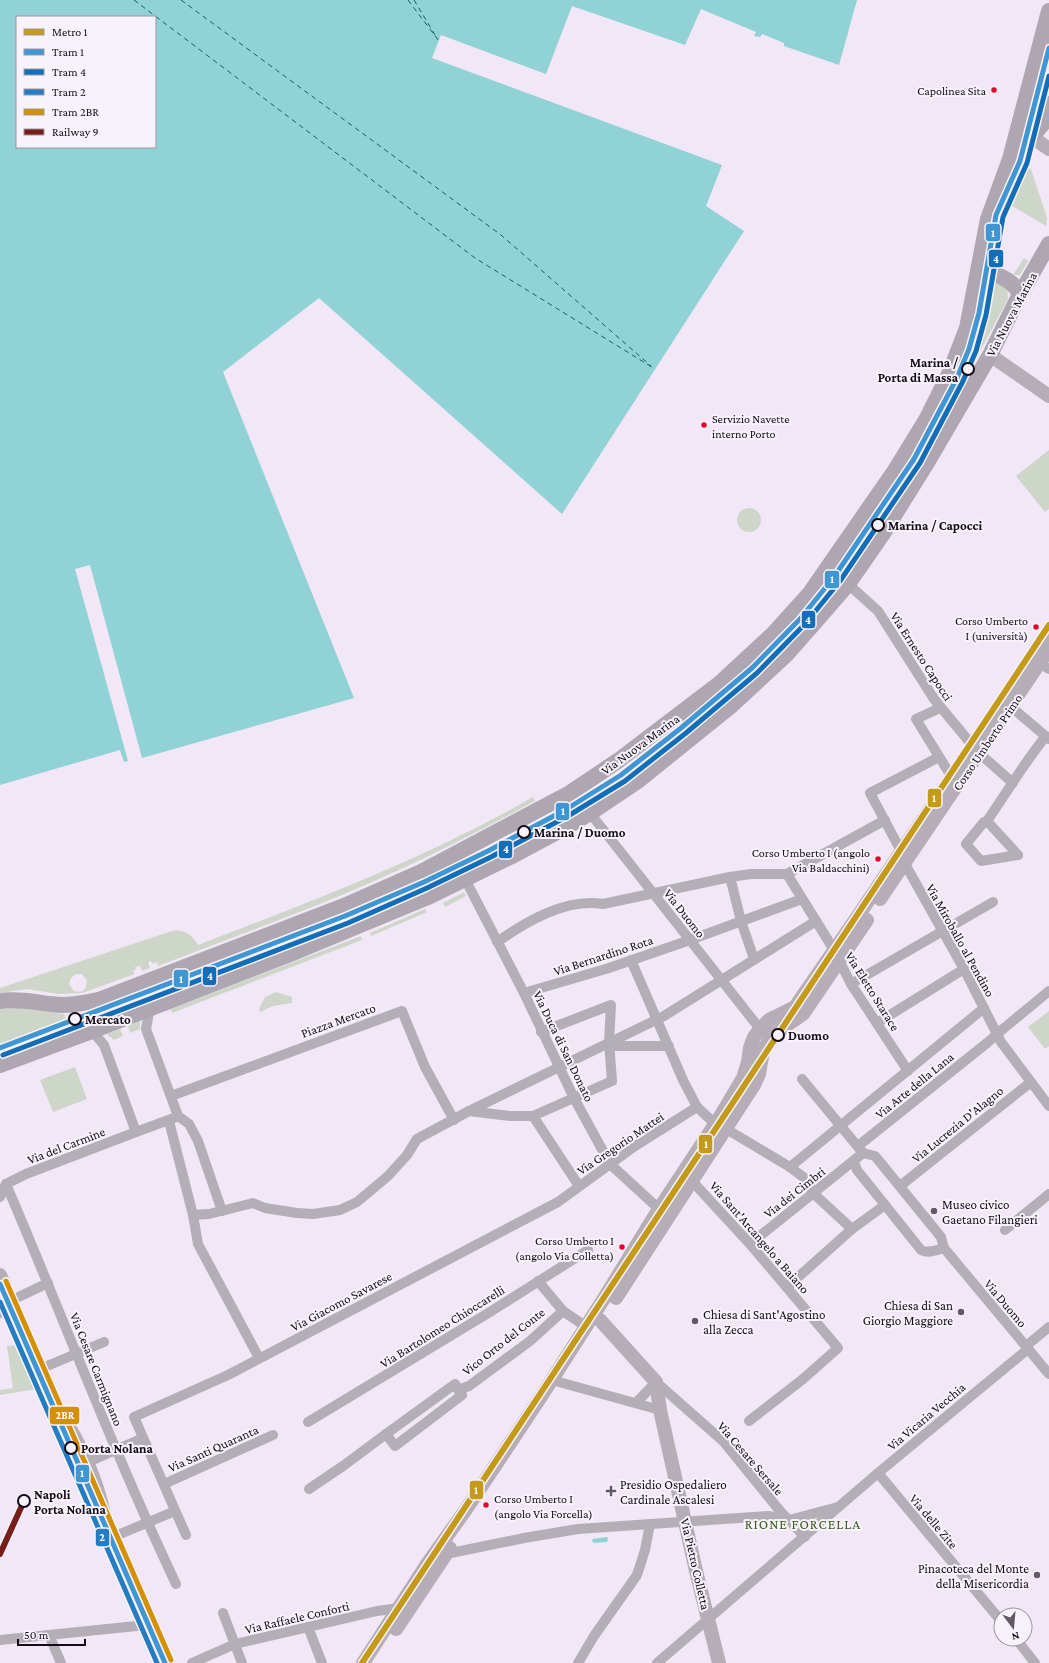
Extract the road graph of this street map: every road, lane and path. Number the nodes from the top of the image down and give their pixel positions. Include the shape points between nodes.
1 (1049, 11) edge
2 (1049, 104) edge
3 (1022, 114) junction
4 (1045, 120) junction
5 (1031, 136) junction
6 (1049, 144) edge
7 (1013, 148) junction
8 (1049, 149) edge
9 (1049, 244) edge
10 (978, 273) junction
11 (1020, 294) junction
12 (990, 355) junction
13 (1049, 394) edge
14 (848, 584) junction
15 (1049, 632) edge
16 (1049, 649) edge
17 (1044, 667) edge
18 (1010, 706) junction
19 (940, 708) junction
20 (1048, 737) edge
21 (975, 749) junction
22 (939, 758) junction
23 (951, 776) junction
24 (1013, 783) junction
25 (590, 813) junction
26 (885, 820) junction
27 (987, 821) junction
28 (903, 857) junction
29 (787, 874) junction
30 (730, 877) junction
31 (465, 879) junction
32 (653, 893) junction
33 (802, 899) junction
34 (993, 902) dead end
35 (741, 921) junction
36 (816, 921) junction
37 (942, 932) junction
38 (690, 940) junction
39 (497, 942) junction
40 (836, 956) junction
41 (754, 959) junction
42 (631, 960) junction
43 (964, 969) junction
44 (721, 980) junction
45 (851, 984) junction
46 (1049, 991) edge
47 (524, 993) junction
48 (0, 1001) edge
49 (150, 1007) junction
50 (984, 1008) junction
51 (799, 1010) junction
52 (657, 1019) junction
53 (877, 1023) junction
54 (760, 1029) junction
55 (999, 1029) junction
56 (92, 1031) junction
57 (541, 1032) junction
58 (609, 1044) junction
59 (670, 1048) junction
60 (0, 1065) edge
61 (559, 1068) junction
62 (908, 1071) junction
63 (802, 1079) dead end
64 (749, 1082) junction
65 (1031, 1082) junction
66 (171, 1096) junction
67 (574, 1098) junction
68 (1049, 1106) edge
69 (698, 1107) junction
70 (469, 1112) junction
71 (178, 1116) junction
72 (533, 1116) junction
73 (454, 1120) junction
74 (169, 1121) junction
75 (841, 1125) junction
76 (721, 1126) junction
77 (136, 1132) junction
78 (861, 1150) junction
79 (854, 1162) junction
80 (610, 1164) junction
81 (790, 1167) junction
82 (692, 1181) junction
83 (3, 1184) edge
84 (579, 1186) junction
85 (900, 1186) junction
86 (813, 1193) junction
87 (1049, 1194) edge
88 (0, 1197) edge
89 (558, 1202) joint
90 (885, 1205) junction
91 (659, 1209) junction
92 (222, 1211) junction
93 (193, 1215) junction
94 (852, 1229) junction
95 (1005, 1230) dead end
96 (750, 1244) junction
97 (944, 1248) junction
98 (588, 1250) dead end
99 (0, 1275) edge
100 (538, 1281) junction
101 (48, 1283) junction
102 (787, 1287) junction
103 (13, 1305) junction
104 (563, 1311) junction
105 (0, 1313) edge
106 (600, 1320) junction
107 (585, 1326) junction
108 (1049, 1327) edge
109 (104, 1342) dead end
110 (1027, 1348) junction
111 (77, 1354) junction
112 (259, 1358) junction
113 (40, 1368) junction
114 (1049, 1374) edge
115 (559, 1382) junction
116 (656, 1382) junction
117 (458, 1390) junction
118 (636, 1403) junction
119 (660, 1410) junction
120 (749, 1421) dead end
121 (308, 1422) dead end
122 (386, 1434) junction
123 (273, 1435) dead end
124 (143, 1438) junction
125 (116, 1450) junction
126 (86, 1463) junction
127 (878, 1473) junction
128 (164, 1484) junction
129 (309, 1489) dead end
130 (842, 1506) junction
131 (175, 1511) junction
132 (789, 1520) junction
133 (147, 1522) junction
134 (686, 1522) junction
135 (650, 1524) junction
136 (186, 1535) dead end
137 (113, 1537) junction
138 (805, 1537) junction
139 (446, 1554) junction
140 (176, 1584) dead end
141 (399, 1608) junction
142 (993, 1611) edge
143 (223, 1613) dead end
144 (708, 1619) junction
145 (151, 1623) junction
146 (308, 1627) junction
147 (49, 1635) junction
148 (0, 1640) edge
149 (235, 1644) junction
150 (1023, 1647) edge
151 (204, 1661) edge
152 (60, 1663) edge
153 (168, 1663) edge
154 (192, 1663) edge
155 (242, 1663) edge
156 (322, 1663) edge
157 (363, 1663) edge
158 (374, 1663) edge
159 (578, 1663) edge
160 (657, 1663) edge
161 (719, 1663) edge
162 (1036, 1663) edge

1 - 3 main road, Via Nuova Marina
2 - 4 main road
3 - 5 main road
3 - 7 main road, Via Nuova Marina
4 - 5 main road
4 - 6 main road
5 - 7 main road
5 - 8 main road
7 - 10 main road, Via Nuova Marina via 991,207
9 - 11 main road, Via Nuova Marina
10 - 11 main road via 987,272 999,276 1015,286
10 - 48 main road, Via Nuova Marina via 963,338 935,402 896,469 815,587 752,655 720,683 619,760 570,793 460,852 365,897 293,926 99,1000 61,1005
11 - 12 main road, Via Nuova Marina
12 - 13 main road
12 - 14 main road, Via Nuova Marina via 882,535
14 - 19 street, Via Ernesto Capocci via 878,611
14 - 25 main road, Via Nuova Marina via 786,655 732,705 639,780
15 - 21 main road, Corso Umberto Primo
16 - 17 main road, Corso Umberto Primo
17 - 18 main road, Corso Umberto Primo
18 - 20 street
18 - 21 main road, Corso Umberto Primo
19 - 21 street, Via Ernesto Capocci
19 - 22 street via 916,719
20 - 24 street via 1027,759
21 - 23 main road, Corso Umberto Primo
21 - 24 street, Via Ernesto Capocci
21 - 28 main road, Corso Umberto Primo
22 - 23 street
22 - 26 street, Via Miroballo al Pendino via 870,794
23 - 28 main road, Corso Umberto Primo
24 - 27 street
25 - 31 main road, Via Nuova Marina
25 - 32 street, Via Duomo
26 - 28 street, Via Miroballo al Pendino
26 - 29 street
27 - 27 street via 966,844 981,861 1018,855
28 - 37 street, Via Miroballo al Pendino
28 - 40 main road, Corso Umberto Primo
29 - 30 street
29 - 33 street, Via Eletto Starace
30 - 32 street
30 - 35 street
31 - 39 street, Via Duca di San Donato
31 - 49 main road, Via Nuova Marina via 290,954
32 - 38 street, Via Duomo
32 - 39 street via 604,904 587,902 568,906 539,916
33 - 35 street, Via Bernardino Rota
33 - 36 street, Via Eletto Starace
34 - 37 street
35 - 38 street, Via Bernardino Rota
35 - 41 street
36 - 40 street, Via Eletto Starace
36 - 41 street
37 - 43 street, Via Miroballo al Pendino
37 - 45 street
38 - 42 street, Via Bernardino Rota
38 - 44 street, Via Duomo
39 - 47 street, Via Duca di San Donato
40 - 45 street, Via Eletto Starace
40 - 51 main road, Corso Umberto Primo
41 - 44 street
42 - 47 street, Via Bernardino Rota
42 - 52 street
43 - 50 street, Via Miroballo al Pendino
43 - 53 street
44 - 52 street
44 - 54 street, Via Duomo
45 - 53 street, Via Eletto Starace
46 - 55 street, Via Arte della Lana
47 - 57 street, Via Duca di San Donato
49 - 56 main road, Via Nuova Marina
49 - 66 street via 146,1029
50 - 55 street, Via Miroballo al Pendino
50 - 62 street
51 - 54 main road via 769,1020
51 - 64 main road via 771,1036 763,1051 759,1074
52 - 58 street
52 - 59 street
53 - 62 street, Via Eletto Starace
54 - 64 main road via 750,1048
55 - 65 street, Via Miroballo al Pendino via 1001,1042
55 - 78 street, Via Arte della Lana, bridge via 987,1044
56 - 60 main road, Via Nuova Marina
56 - 77 street via 104,1045
57 - 58 street via 610,1004
57 - 61 street, Via Duca di San Donato
58 - 59 street
58 - 61 street
58 - 67 street via 612,1081
59 - 69 street
61 - 67 street, Via Duca di San Donato
61 - 70 street
62 - 75 street
63 - 75 street, Via Duomo
64 - 76 main road
65 - 68 street, Via Miroballo al Pendino
65 - 85 street, Via Lucrezia D'Alagno
66 - 71 street
66 - 73 street, Piazza Mercato via 402,1010 425,1067
67 - 72 street
67 - 80 street, Via Duca di San Donato
69 - 76 street
69 - 80 street, Via Gregorio Mattei
70 - 72 street
70 - 73 street
71 - 74 street
71 - 92 street via 189,1124 198,1141
72 - 84 street
73 - 92 street via 417,1139 388,1176 358,1202 340,1210 313,1214 297,1213 265,1208 253,1202
74 - 77 street
74 - 93 street
75 - 78 street, Via Duomo
75 - 81 street
76 - 81 street
76 - 82 main road
76 - 91 main road
77 - 83 street, Via del Carmine
78 - 79 street
78 - 85 street, Via Duomo via 875,1156
79 - 86 street, Via dei Cimbri
79 - 90 street via 857,1170
80 - 84 street, Via Gregorio Mattei
80 - 91 street, Via Duca di San Donato
81 - 86 street via 807,1180
82 - 96 street, Via Sant'Arcangelo a Baiano
82 - 106 main road
83 - 88 street
83 - 101 street, Via Cesare Carmignano
84 - 89 street, Via Gregorio Mattei
85 - 97 street, Via Duomo via 941,1237
86 - 94 street
86 - 96 street, Via dei Cimbri
87 - 95 street
89 - 112 street, Via Giacomo Savarese
90 - 94 street
90 - 97 street via 921,1250 930,1252
91 - 107 main road
92 - 93 street
93 - 112 street via 198,1244
94 - 102 street
96 - 102 street, Via Sant'Arcangelo a Baiano
97 - 110 street, Via Duomo
98 - 100 street, Via Bartolomeo Chioccarelli
99 - 103 main road
100 - 104 street
100 - 121 street, Via Bartolomeo Chioccarelli
101 - 103 street
101 - 111 street, Via Cesare Carmignano
102 - 120 street, Via Sant'Arcangelo a Baiano via 838,1348
103 - 105 street
103 - 113 main road
104 - 107 street
104 - 117 street, Vico Orto del Conte via 530,1341 469,1386
106 - 115 main road
106 - 116 main road
107 - 141 main road via 468,1508
108 - 110 street, Via Vicaria Vecchia
109 - 111 street
110 - 114 street, Via Duomo
110 - 127 street, Via Vicaria Vecchia
111 - 113 street
111 - 125 street, Via Cesare Carmignano
112 - 124 street, Via Giacomo Savarese via 228,1375 134,1417
113 - 126 main road via 59,1413 70,1426
115 - 118 street
115 - 139 main road
116 - 118 street
116 - 119 main road, Via Pietro Colletta
116 - 132 street, Via Cesare Sersale via 724,1442
117 - 122 street, Vico Orto del Conte via 455,1384
117 - 122 street via 462,1395 395,1446
118 - 119 street
119 - 134 main road, Via Pietro Colletta
122 - 129 street
123 - 128 street, Via Santi Quaranta
124 - 125 street
124 - 128 street
125 - 126 street
125 - 133 street, Via Cesare Carmignano
126 - 137 main road
127 - 130 street, Via Vicaria Vecchia
127 - 142 street, Via delle Zite
128 - 131 street
130 - 132 street
130 - 138 street, Via Vicaria Vecchia
131 - 133 street
131 - 136 street
132 - 134 street via 768,1516
132 - 138 street, Via Cesare Sersale
133 - 137 street
133 - 140 street, Via Cesare Carmignano
134 - 135 street
134 - 144 main road, Via Pietro Colletta
135 - 139 street via 578,1529
135 - 159 street via 637,1575
137 - 145 main road
138 - 144 street, Via Vicaria Vecchia
139 - 158 main road
141 - 146 street, Via Raffaele Conforti
141 - 157 main road
143 - 149 street
144 - 160 street, Via Vicaria Vecchia
144 - 161 main road, Via Pietro Colletta
145 - 147 street
145 - 153 main road
146 - 149 street, Via Raffaele Conforti
146 - 156 street
147 - 148 street
147 - 152 street
149 - 151 street, Via Raffaele Conforti
149 - 155 street
150 - 162 street
151 - 154 street, Via Raffaele Conforti

